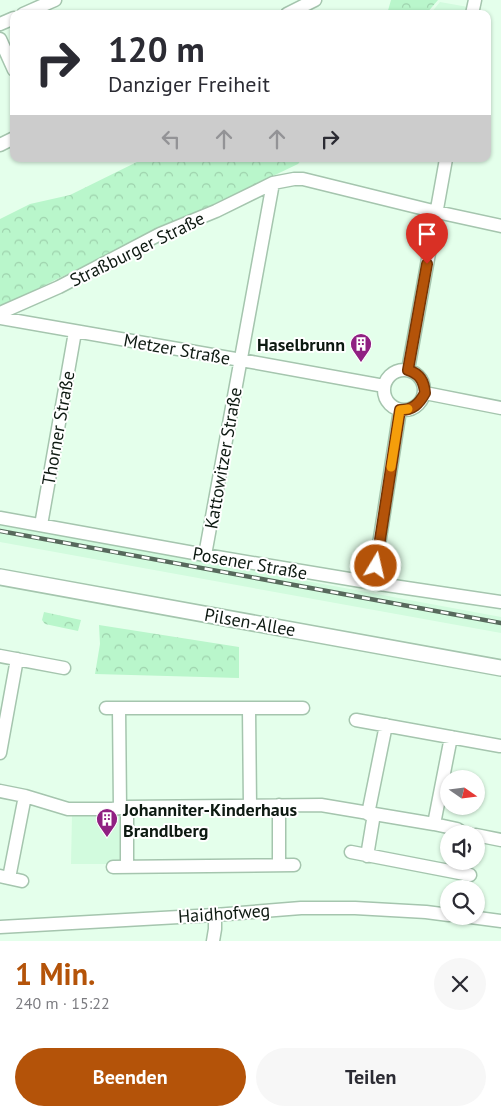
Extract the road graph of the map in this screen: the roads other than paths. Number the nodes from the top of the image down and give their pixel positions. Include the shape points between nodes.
1 (55, 0) edge
2 (316, 0) edge
3 (32, 10) edge
4 (295, 10) edge
5 (0, 40) edge
6 (10, 61) edge
7 (445, 162) edge
8 (273, 183) junction
9 (437, 212) junction
10 (501, 226) edge
11 (0, 313) edge
12 (0, 318) edge
13 (75, 332) junction
14 (241, 360) junction
15 (408, 370) junction
16 (384, 386) junction
17 (425, 393) junction
18 (501, 408) edge
19 (400, 410) junction
20 (0, 518) edge
21 (41, 525) junction
22 (205, 555) junction
23 (0, 577) edge
24 (373, 583) junction
25 (501, 602) edge
26 (0, 656) edge
27 (17, 659) junction
28 (64, 668) dead end
29 (501, 668) edge
30 (106, 708) dead end
31 (119, 708) junction
32 (303, 708) dead end
33 (250, 709) junction
34 (356, 720) dead end
35 (386, 725) junction
36 (451, 737) junction
37 (500, 746) dead end
38 (0, 752) edge
39 (0, 791) edge
40 (25, 796) junction
41 (279, 805) junction
42 (250, 806) junction
43 (124, 807) junction
44 (371, 814) junction
45 (434, 824) junction
46 (440, 825) edge
47 (485, 837) edge
48 (501, 840) edge
49 (351, 852) dead end
50 (367, 856) junction
51 (279, 865) junction
52 (294, 865) dead end
53 (440, 865) edge
54 (127, 866) junction
55 (113, 867) dead end
56 (461, 870) edge
57 (470, 875) dead end
58 (10, 878) edge
59 (440, 913) edge
60 (215, 914) junction
61 (485, 919) edge
62 (501, 921) edge
63 (0, 927) edge
64 (213, 941) edge

1 - 3 street
2 - 4 street
5 - 6 street
7 - 9 street
8 - 9 street, Straßburger Straße via 304,180
8 - 11 street, Straßburger Straße via 160,234
8 - 14 street, Kattowitzer Straße
9 - 10 street, Straßburger Straße
9 - 15 street
12 - 13 street, Metzer Straße
13 - 14 street, Metzer Straße
13 - 21 street, Thorner Straße
14 - 16 street, Metzer Straße
14 - 22 street, Kattowitzer Straße
15 - 16 street via 395,371
15 - 17 street via 419,376
16 - 19 street via 386,399
17 - 18 street
17 - 19 street via 413,408
19 - 24 street
20 - 21 street, Posener Straße
21 - 22 street, Posener Straße
22 - 24 street, Posener Straße
23 - 29 main road, Pilsen-Allee
24 - 25 street, Posener Straße
26 - 27 street
27 - 28 street
27 - 38 street
30 - 31 street
31 - 33 street
31 - 43 street
32 - 33 street
33 - 42 street
34 - 35 street
35 - 36 street
35 - 44 street
36 - 37 street
36 - 45 street
39 - 40 street
40 - 43 street via 68,809
40 - 58 street
41 - 42 street
41 - 44 street via 321,805
41 - 51 street
42 - 43 street
43 - 54 street
44 - 45 street
44 - 50 street
45 - 46 street
47 - 48 street
49 - 50 street
50 - 53 street
51 - 52 street
51 - 54 street
54 - 55 street
56 - 57 street
59 - 60 street, Haidhofweg via 301,908
60 - 63 street, Haidhofweg
60 - 64 street
61 - 62 street

